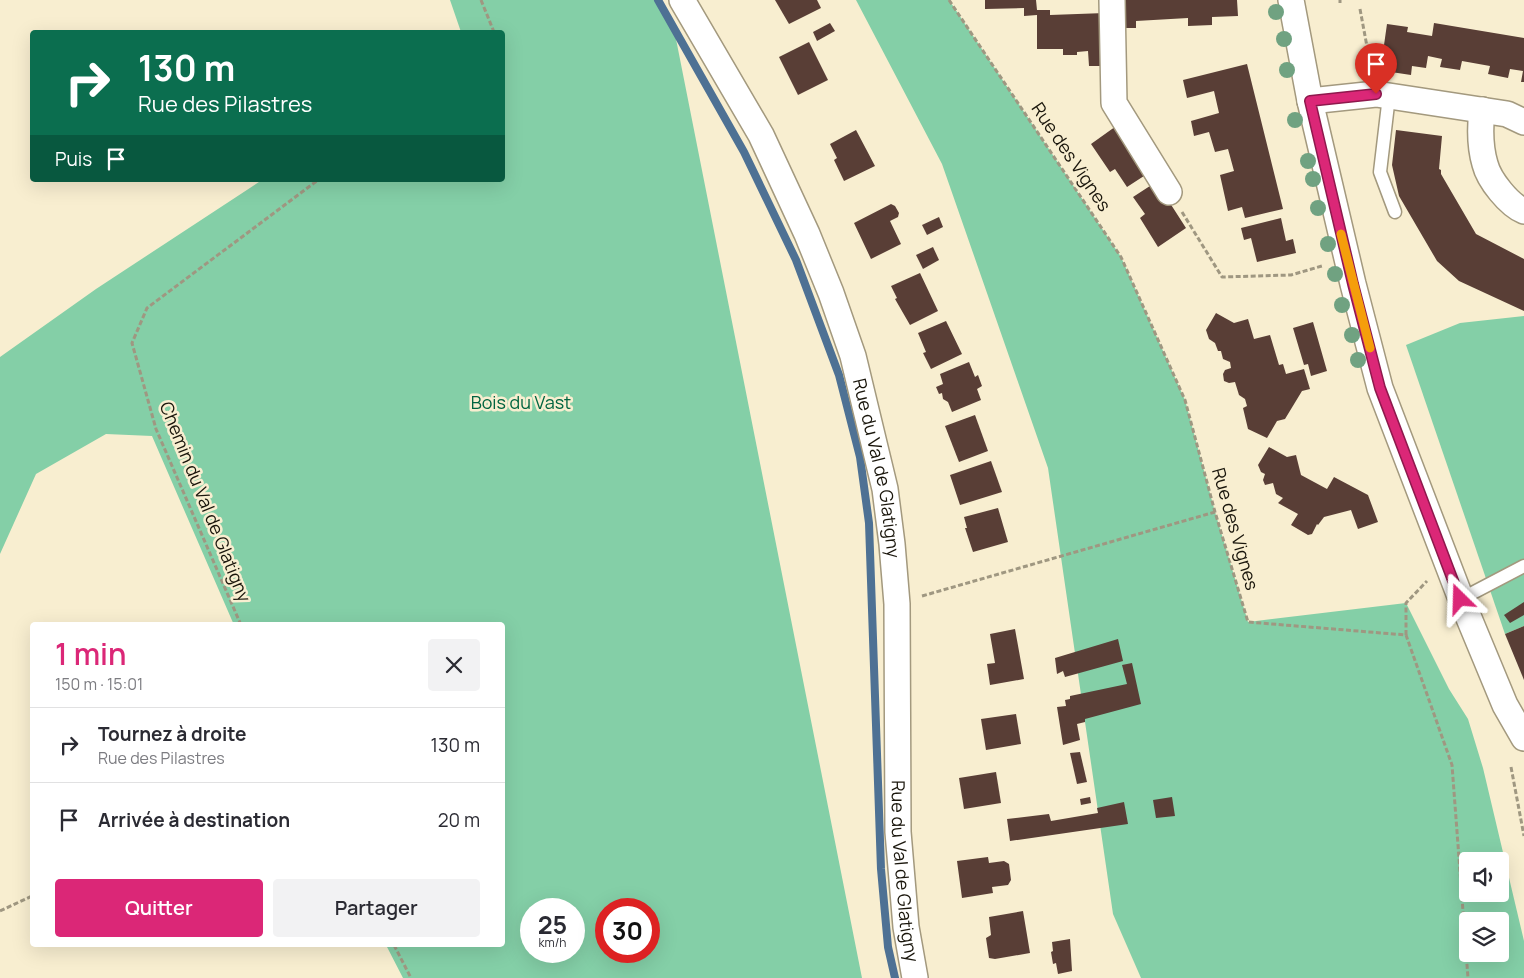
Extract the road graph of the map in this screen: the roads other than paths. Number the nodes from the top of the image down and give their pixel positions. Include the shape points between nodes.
1 (682, 0) edge
2 (1112, 0) edge
3 (1292, 0) edge
4 (1389, 96) junction
5 (1310, 101) junction
6 (1482, 110) junction
7 (1524, 122) edge
8 (1170, 192) road end
9 (1524, 211) edge
10 (1395, 212) dead end
11 (1524, 566) edge
12 (1460, 599) junction
13 (1524, 738) edge
14 (915, 978) edge

1 - 14 street, Rue du Val de Glatigny via 761,135 807,234 853,356 885,489 897,604 898,832 906,927
2 - 8 street via 1114,103
3 - 5 street
4 - 5 street via 1376,94
4 - 6 street
4 - 10 lane via 1380,172
5 - 12 street via 1380,388
6 - 7 street via 1507,114
6 - 9 street via 1480,124 1485,165 1500,191
11 - 12 lane
12 - 13 street via 1505,705

